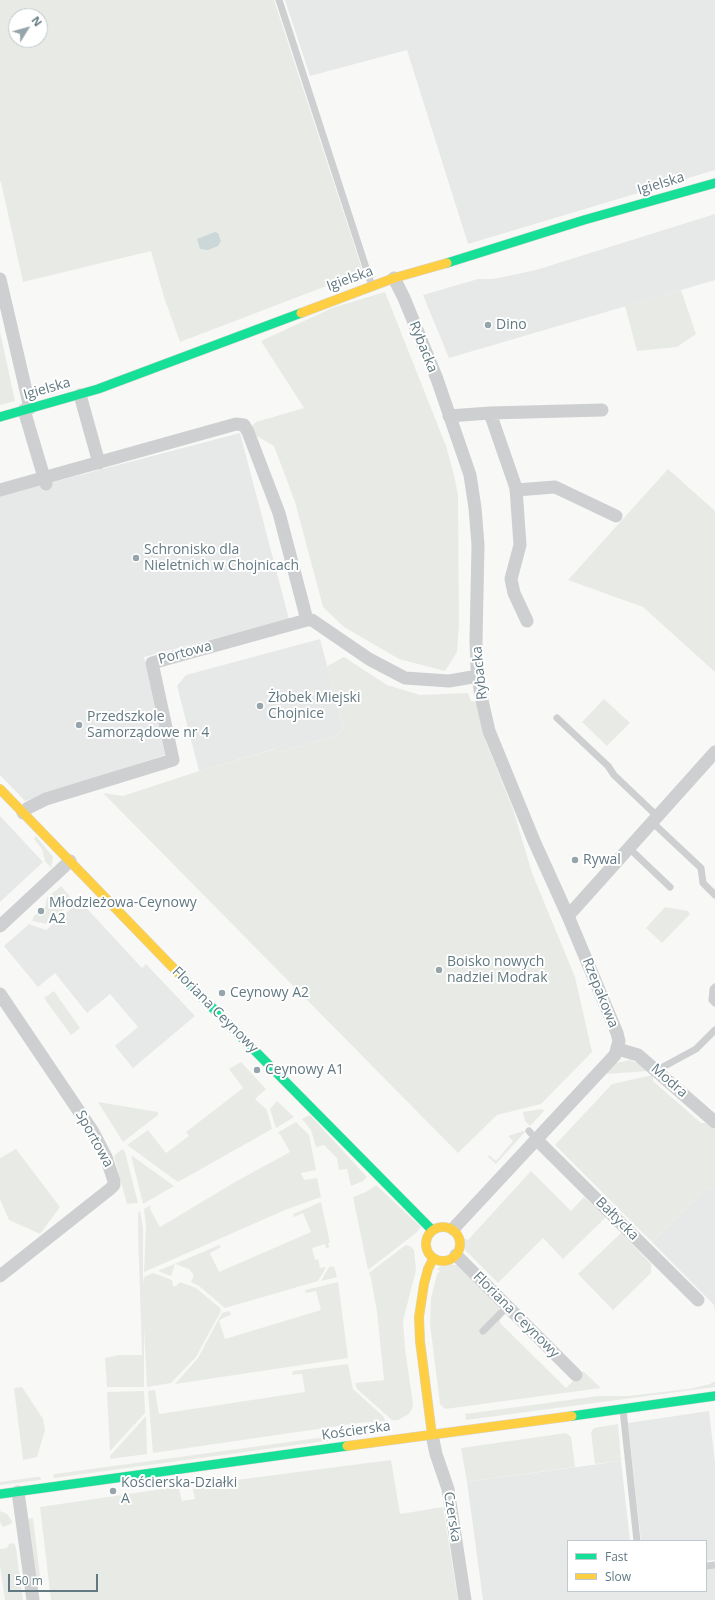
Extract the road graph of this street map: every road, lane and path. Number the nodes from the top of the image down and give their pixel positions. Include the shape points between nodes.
1 (279, 0) edge
2 (715, 183) edge
3 (394, 278) junction
4 (0, 279) edge
5 (372, 286) junction
6 (80, 395) junction
7 (27, 409) junction
8 (602, 410) dead end
9 (490, 413) junction
10 (449, 416) junction
11 (0, 417) edge
12 (99, 462) junction
13 (45, 481) junction
14 (0, 490) edge
15 (516, 490) junction
16 (616, 516) dead end
17 (307, 620) junction
18 (527, 621) dead end
19 (478, 676) junction
20 (557, 718) dead end
21 (715, 752) edge
22 (0, 789) edge
23 (23, 813) junction
24 (654, 819) junction
25 (629, 848) junction
26 (70, 861) junction
27 (670, 887) dead end
28 (715, 895) edge
29 (568, 916) junction
30 (0, 926) edge
31 (715, 987) edge
32 (0, 994) edge
33 (715, 1003) edge
34 (715, 1030) edge
35 (618, 1049) junction
36 (658, 1072) junction
37 (715, 1122) edge
38 (533, 1135) junction
39 (453, 1229) junction
40 (432, 1230) junction
41 (456, 1255) junction
42 (434, 1259) junction
43 (0, 1276) edge
44 (698, 1300) dead end
45 (507, 1307) junction
46 (483, 1331) dead end
47 (576, 1375) dead end
48 (715, 1396) edge
49 (623, 1409) junction
50 (432, 1435) junction
51 (18, 1492) junction
52 (0, 1494) edge
53 (637, 1540) edge
54 (32, 1600) edge
55 (465, 1600) edge

1 - 5 lane
2 - 3 street, Igielska
3 - 5 street, Igielska
3 - 10 street, Rybacka
4 - 7 street
5 - 6 street, Igielska
6 - 7 street, Igielska
6 - 12 street
7 - 11 street, Igielska
7 - 13 street
8 - 9 street
9 - 10 street
9 - 15 street
10 - 19 street, Rybacka via 470,475 475,508 478,546
12 - 13 street
12 - 17 street via 236,424 244,425 279,513
13 - 14 street
15 - 16 street via 555,487
15 - 18 street via 520,545 511,579 514,593
17 - 19 street via 312,620 369,659 405,678 449,681
17 - 23 street, Portowa via 152,662 173,760 46,799
19 - 29 street, Rybacka via 489,731
20 - 24 lane via 608,766
21 - 24 street
22 - 23 street, Floriana Ceynowy
23 - 26 street, Floriana Ceynowy
24 - 25 street
24 - 28 lane via 701,868 703,883
25 - 27 lane
25 - 29 street
26 - 30 street
26 - 40 street, Floriana Ceynowy
29 - 35 street, Rzepakowa via 617,1033
31 - 33 lane via 712,1000
32 - 43 street, Sportowa via 95,1136 114,1181 110,1189
34 - 36 lane via 696,1049
35 - 36 street, Modra via 638,1055
35 - 38 street via 598,1075
36 - 37 street, Modra
38 - 39 street
38 - 44 street, Bałtycka
39 - 40 street via 442,1226
39 - 41 street via 460,1239
40 - 42 street via 425,1245 429,1255
41 - 42 street via 445,1261
41 - 45 street, Floriana Ceynowy
42 - 50 street via 424,1284 419,1317
45 - 46 lane
45 - 47 street, Floriana Ceynowy
48 - 49 street, Kościerska
49 - 50 street, Kościerska
49 - 53 lane
50 - 51 street, Kościerska
50 - 55 street, Czerska via 448,1489
51 - 52 street, Kościerska
51 - 54 street

